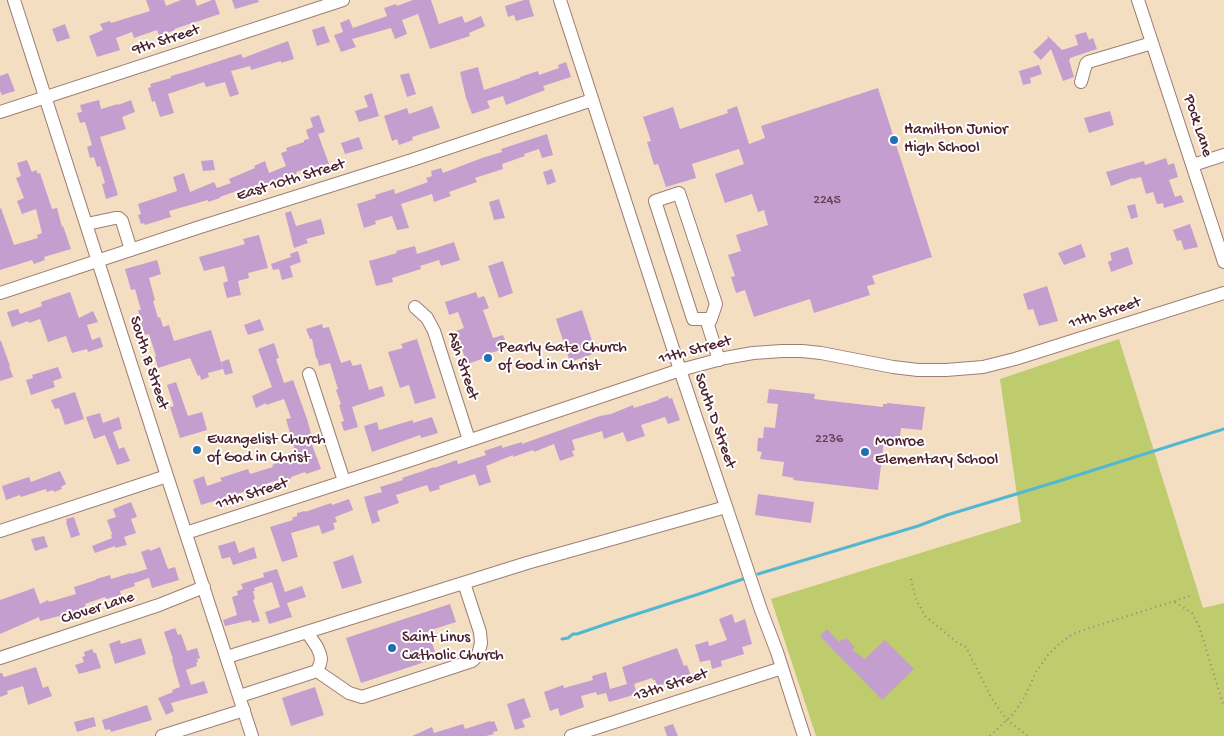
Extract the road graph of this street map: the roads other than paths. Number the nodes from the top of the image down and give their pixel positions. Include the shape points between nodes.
1 (14, 0) edge
2 (343, 0) edge
3 (560, 0) edge
4 (1138, 0) edge
5 (1152, 43) junction
6 (1081, 82) dead end
7 (45, 97) junction
8 (592, 100) junction
9 (0, 112) edge
10 (1224, 155) edge
11 (1193, 165) junction
12 (87, 224) junction
13 (131, 250) junction
14 (98, 261) junction
15 (1224, 262) edge
16 (1224, 293) edge
17 (0, 294) edge
18 (414, 307) dead end
19 (711, 319) junction
20 (720, 360) junction
21 (680, 370) junction
22 (310, 374) dead end
23 (469, 440) junction
24 (168, 476) junction
25 (344, 482) junction
26 (726, 507) junction
27 (0, 531) edge
28 (186, 533) junction
29 (464, 583) junction
30 (204, 588) junction
31 (307, 632) junction
32 (227, 657) junction
33 (0, 658) edge
34 (782, 668) junction
35 (317, 672) junction
36 (240, 696) junction
37 (244, 710) junction
38 (162, 736) edge
39 (252, 736) edge
40 (571, 736) edge
41 (804, 736) edge

1 - 7 street, South B Street
2 - 7 street, 9th Street
3 - 8 street, South D Street
4 - 5 street, Pock Lane
5 - 6 street via 1088,62
5 - 11 street, Pock Lane
7 - 9 street, 9th Street
7 - 12 street, South B Street
8 - 13 street, East 10th Street
8 - 21 street, South D Street
10 - 11 street
11 - 15 street, Pock Lane
12 - 13 street via 119,218
12 - 14 street, South B Street
13 - 14 street, East 10th Street
14 - 17 street, East 10th Street
14 - 24 street, South B Street
16 - 20 street, 11th Street via 1015,359 961,369 918,370 802,351 753,353
18 - 23 street, Ash Street via 427,318 434,331
19 - 19 street via 716,304 679,193 655,201 693,319
19 - 20 street via 708,325
20 - 21 street, 11th Street
21 - 23 street, 11th Street
21 - 26 street, South D Street
22 - 25 street
23 - 25 street, 11th Street
24 - 27 street
24 - 28 street, South B Street
25 - 28 street, 11th Street
26 - 29 street
26 - 34 street, South D Street
28 - 30 street, South B Street
29 - 31 street
29 - 35 street via 480,632 478,655 472,661 362,697 349,693
30 - 32 street, South B Street
30 - 33 street, Clover Lane
31 - 32 street
31 - 35 street via 320,654
32 - 36 street, South B Street
34 - 40 street, 13th Street
34 - 41 street, South D Street
35 - 36 street
36 - 37 street, South B Street
37 - 38 street
37 - 39 street, South B Street

